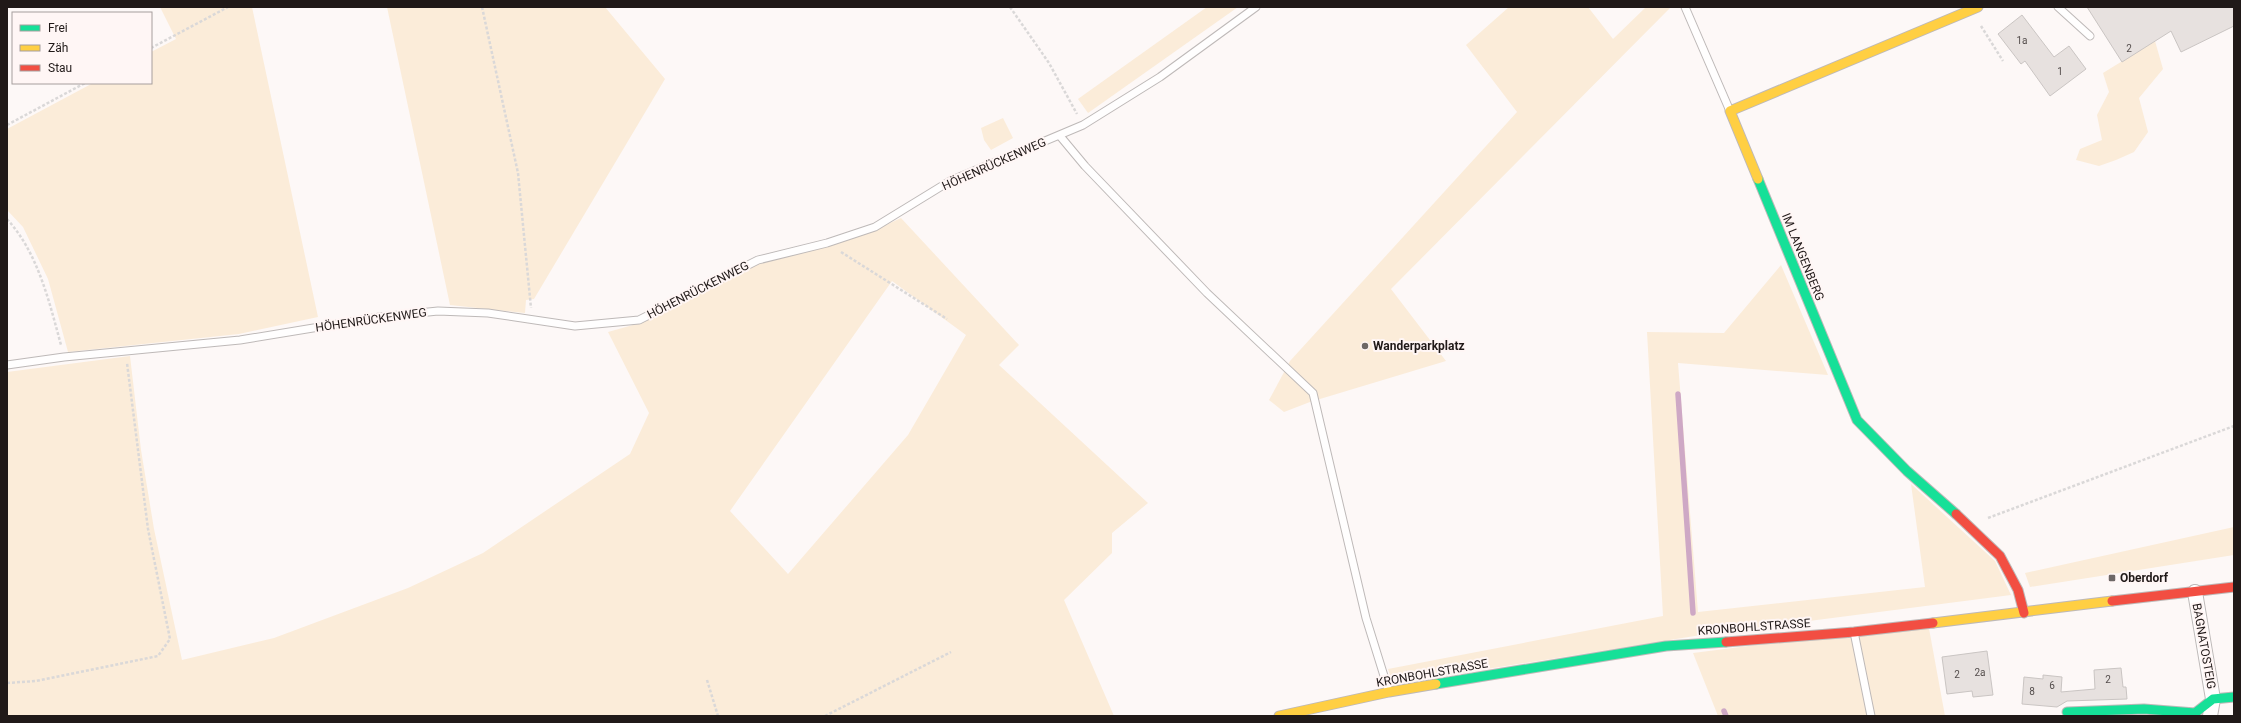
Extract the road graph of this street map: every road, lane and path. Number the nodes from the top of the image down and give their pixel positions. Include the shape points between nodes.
1 (228, 7) edge
2 (482, 7) edge
3 (1010, 7) edge
4 (1256, 7) edge
5 (1685, 7) edge
6 (2058, 7) edge
7 (1975, 8) edge
8 (2090, 36) dead end
9 (152, 47) edge
10 (2003, 60) dead end
11 (84, 84) edge
12 (1730, 111) junction
13 (7, 125) edge
14 (1083, 125) junction
15 (1060, 136) junction
16 (7, 219) edge
17 (827, 243) junction
18 (947, 319) dead end
19 (532, 321) junction
20 (125, 352) junction
21 (64, 357) junction
22 (7, 365) edge
23 (2234, 426) edge
24 (1969, 526) junction
25 (2234, 587) edge
26 (2195, 592) junction
27 (2024, 613) junction
28 (1854, 632) junction
29 (952, 652) dead end
30 (707, 680) dead end
31 (7, 683) edge
32 (1389, 692) junction
33 (2234, 697) edge
34 (2213, 699) junction
35 (2067, 712) dead end
36 (718, 716) edge
37 (825, 716) edge
38 (1279, 716) edge
39 (1871, 716) edge
40 (2210, 716) edge

1 - 9 path
2 - 19 path via 518,173
3 - 14 path via 1049,63
4 - 14 lane, HÖHENRÜCKENWEG via 1160,77
5 - 12 lane
6 - 8 lane
7 - 10 path
7 - 12 street
11 - 13 path
12 - 24 street, IM LANGENBERG via 1857,420 1907,471
14 - 15 lane, HÖHENRÜCKENWEG
15 - 17 lane, HÖHENRÜCKENWEG via 950,181 875,227
15 - 32 lane via 1116,199 1207,293 1313,393 1366,618
16 - 21 path via 18,231 43,280
17 - 18 path
17 - 19 lane, HÖHENRÜCKENWEG via 758,260 639,320 575,326
19 - 20 lane, HÖHENRÜCKENWEG via 488,313 438,311 380,317 240,340
20 - 21 lane, HÖHENRÜCKENWEG
20 - 31 path via 148,529 170,639 158,656 36,681
21 - 22 lane, HÖHENRÜCKENWEG
23 - 24 path
24 - 27 street, IM LANGENBERG via 2000,556 2018,590
25 - 26 street, KRONBOHLSTRASSE
26 - 27 street, KRONBOHLSTRASSE
26 - 34 street, BAGNATOSTEIG
27 - 28 street, KRONBOHLSTRASSE
28 - 32 street, KRONBOHLSTRASSE via 1666,646
28 - 39 lane
29 - 37 path
30 - 36 path
32 - 38 street, KRONBOHLSTRASSE
33 - 34 street, BAGNATOSTEIG
34 - 35 street, BAGNATOSTEIG via 2195,713 2144,709
34 - 40 street, BAGNATOSTEIG

